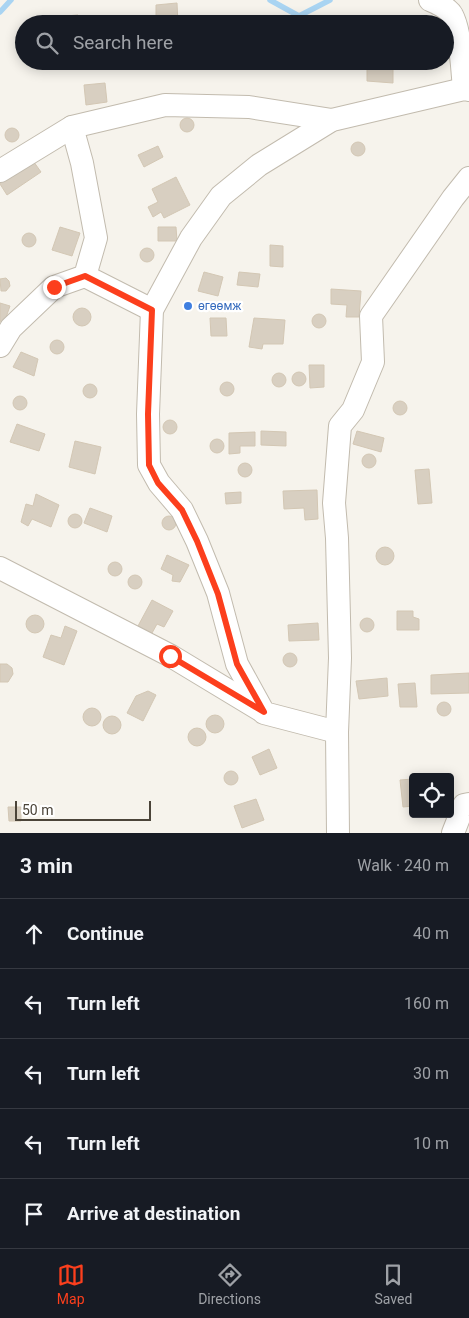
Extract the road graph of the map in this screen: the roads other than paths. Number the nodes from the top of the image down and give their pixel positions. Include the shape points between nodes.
1 (430, 0) edge
2 (452, 15) edge
3 (454, 21) edge
4 (467, 90) edge
5 (332, 120) junction
6 (72, 127) junction
7 (0, 171) edge
8 (469, 178) edge
9 (85, 276) junction
10 (152, 310) junction
11 (0, 346) edge
12 (0, 568) edge
13 (264, 712) junction
14 (337, 732) junction
15 (469, 804) edge
16 (338, 833) edge
17 (453, 833) edge

1 - 2 street
3 - 4 street
4 - 5 street
5 - 6 street via 250,107 165,104
5 - 10 street via 259,165 221,196 191,238
6 - 7 street
6 - 9 street via 96,238
8 - 14 street via 371,316 373,362 353,410 340,426 334,503 340,658
9 - 10 street
9 - 11 street via 54,287 11,328
10 - 13 street via 149,465 158,483 182,510 197,541 218,594 237,664
12 - 13 street via 170,656
13 - 14 street
14 - 16 street
15 - 17 street via 464,805

